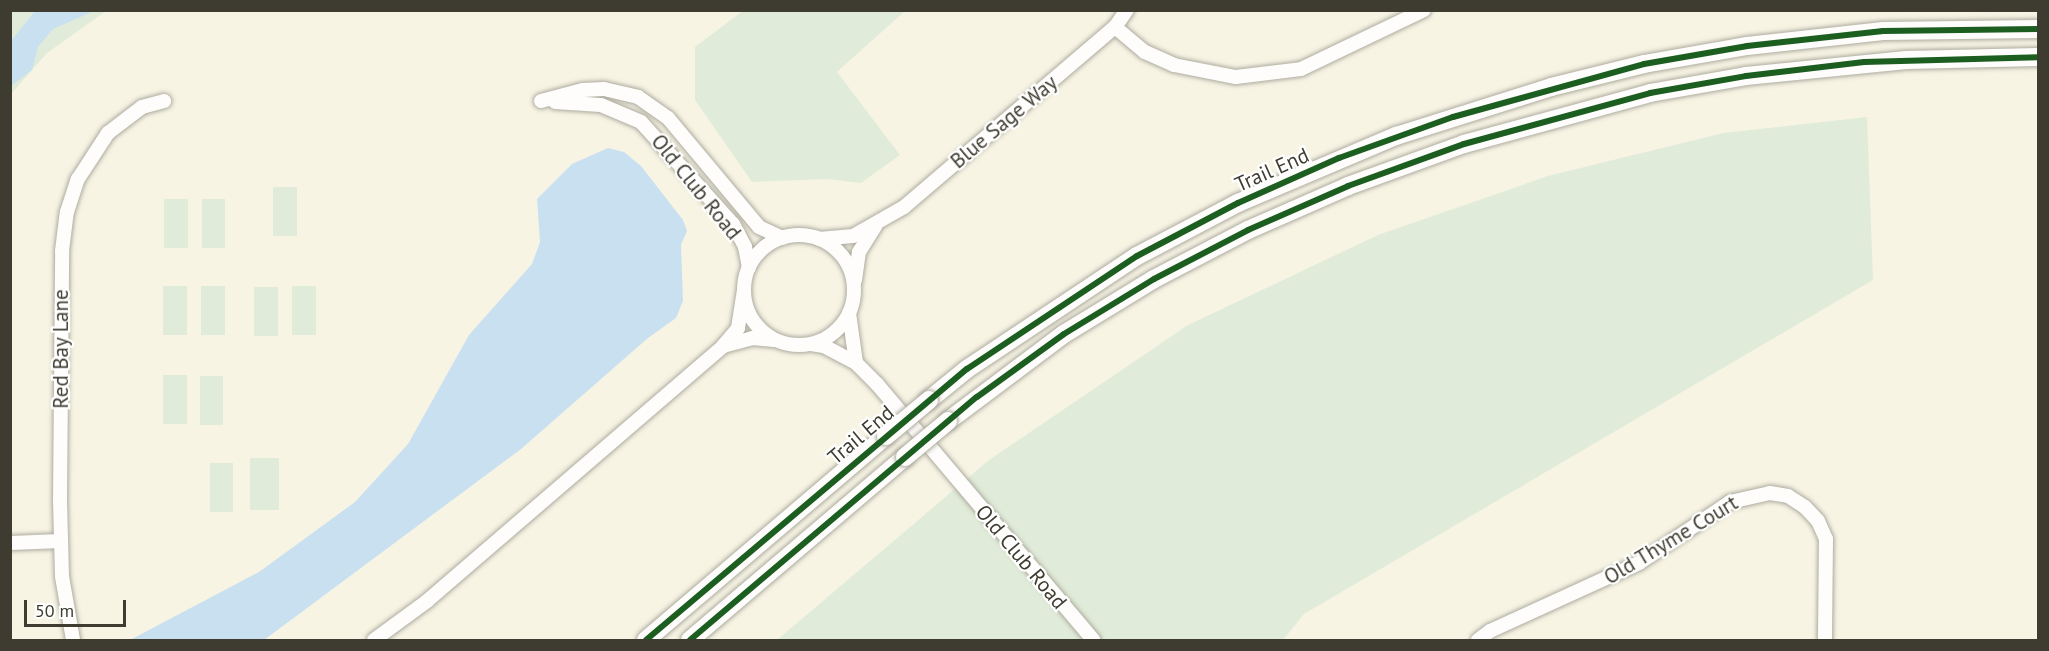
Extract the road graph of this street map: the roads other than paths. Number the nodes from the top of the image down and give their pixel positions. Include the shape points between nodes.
1 (1126, 10) edge
2 (1425, 10) edge
3 (1115, 27) junction
4 (2038, 29) edge
5 (2038, 57) edge
6 (164, 101) dead end
7 (874, 226) junction
8 (783, 238) junction
9 (819, 239) junction
10 (749, 268) junction
11 (854, 287) junction
12 (744, 291) junction
13 (849, 313) junction
14 (775, 340) junction
15 (811, 344) junction
16 (723, 346) junction
17 (856, 363) junction
18 (61, 541) junction
19 (10, 543) edge
20 (73, 640) edge
21 (374, 640) edge
22 (646, 640) edge
23 (690, 640) edge
24 (1093, 640) edge
25 (1478, 640) edge
26 (1825, 640) edge

1 - 3 street, Blue Sage Way
2 - 3 street via 1301,69 1236,77 1174,65 1145,52
3 - 7 street, Blue Sage Way via 904,207
4 - 22 street, Trail End, bridge via 1883,31 1747,46 1644,64 1551,87 1396,136 1238,203 1137,256 1033,323 929,400
5 - 23 street, bridge via 1906,60 1746,76 1650,93 1464,144 1338,191 1248,230 1154,279 1065,334 948,421
6 - 18 street, Red Bay Lane via 142,107 108,133 78,179 67,212 62,250
7 - 9 street, Blue Sage Way via 853,236
7 - 11 street, Blue Sage Way via 859,252
8 - 9 street
8 - 10 street via 763,249
8 - 10 street, Old Club Road via 759,227 668,118 638,98 626,92 583,90 541,101 601,105 641,122 733,224 745,247
9 - 11 street via 847,262
10 - 12 street
11 - 13 street
12 - 14 street via 756,324
12 - 16 street via 738,328
13 - 15 street via 833,333
13 - 17 street
14 - 15 street
14 - 16 street via 752,338
15 - 17 street, Old Club Road via 824,346
16 - 21 street via 427,601
17 - 24 street, Old Club Road
18 - 19 street
18 - 20 street, Red Bay Lane via 62,576
25 - 26 street, Old Thyme Court via 1639,563 1730,502 1770,493 1788,496 1805,507 1818,521 1826,539

